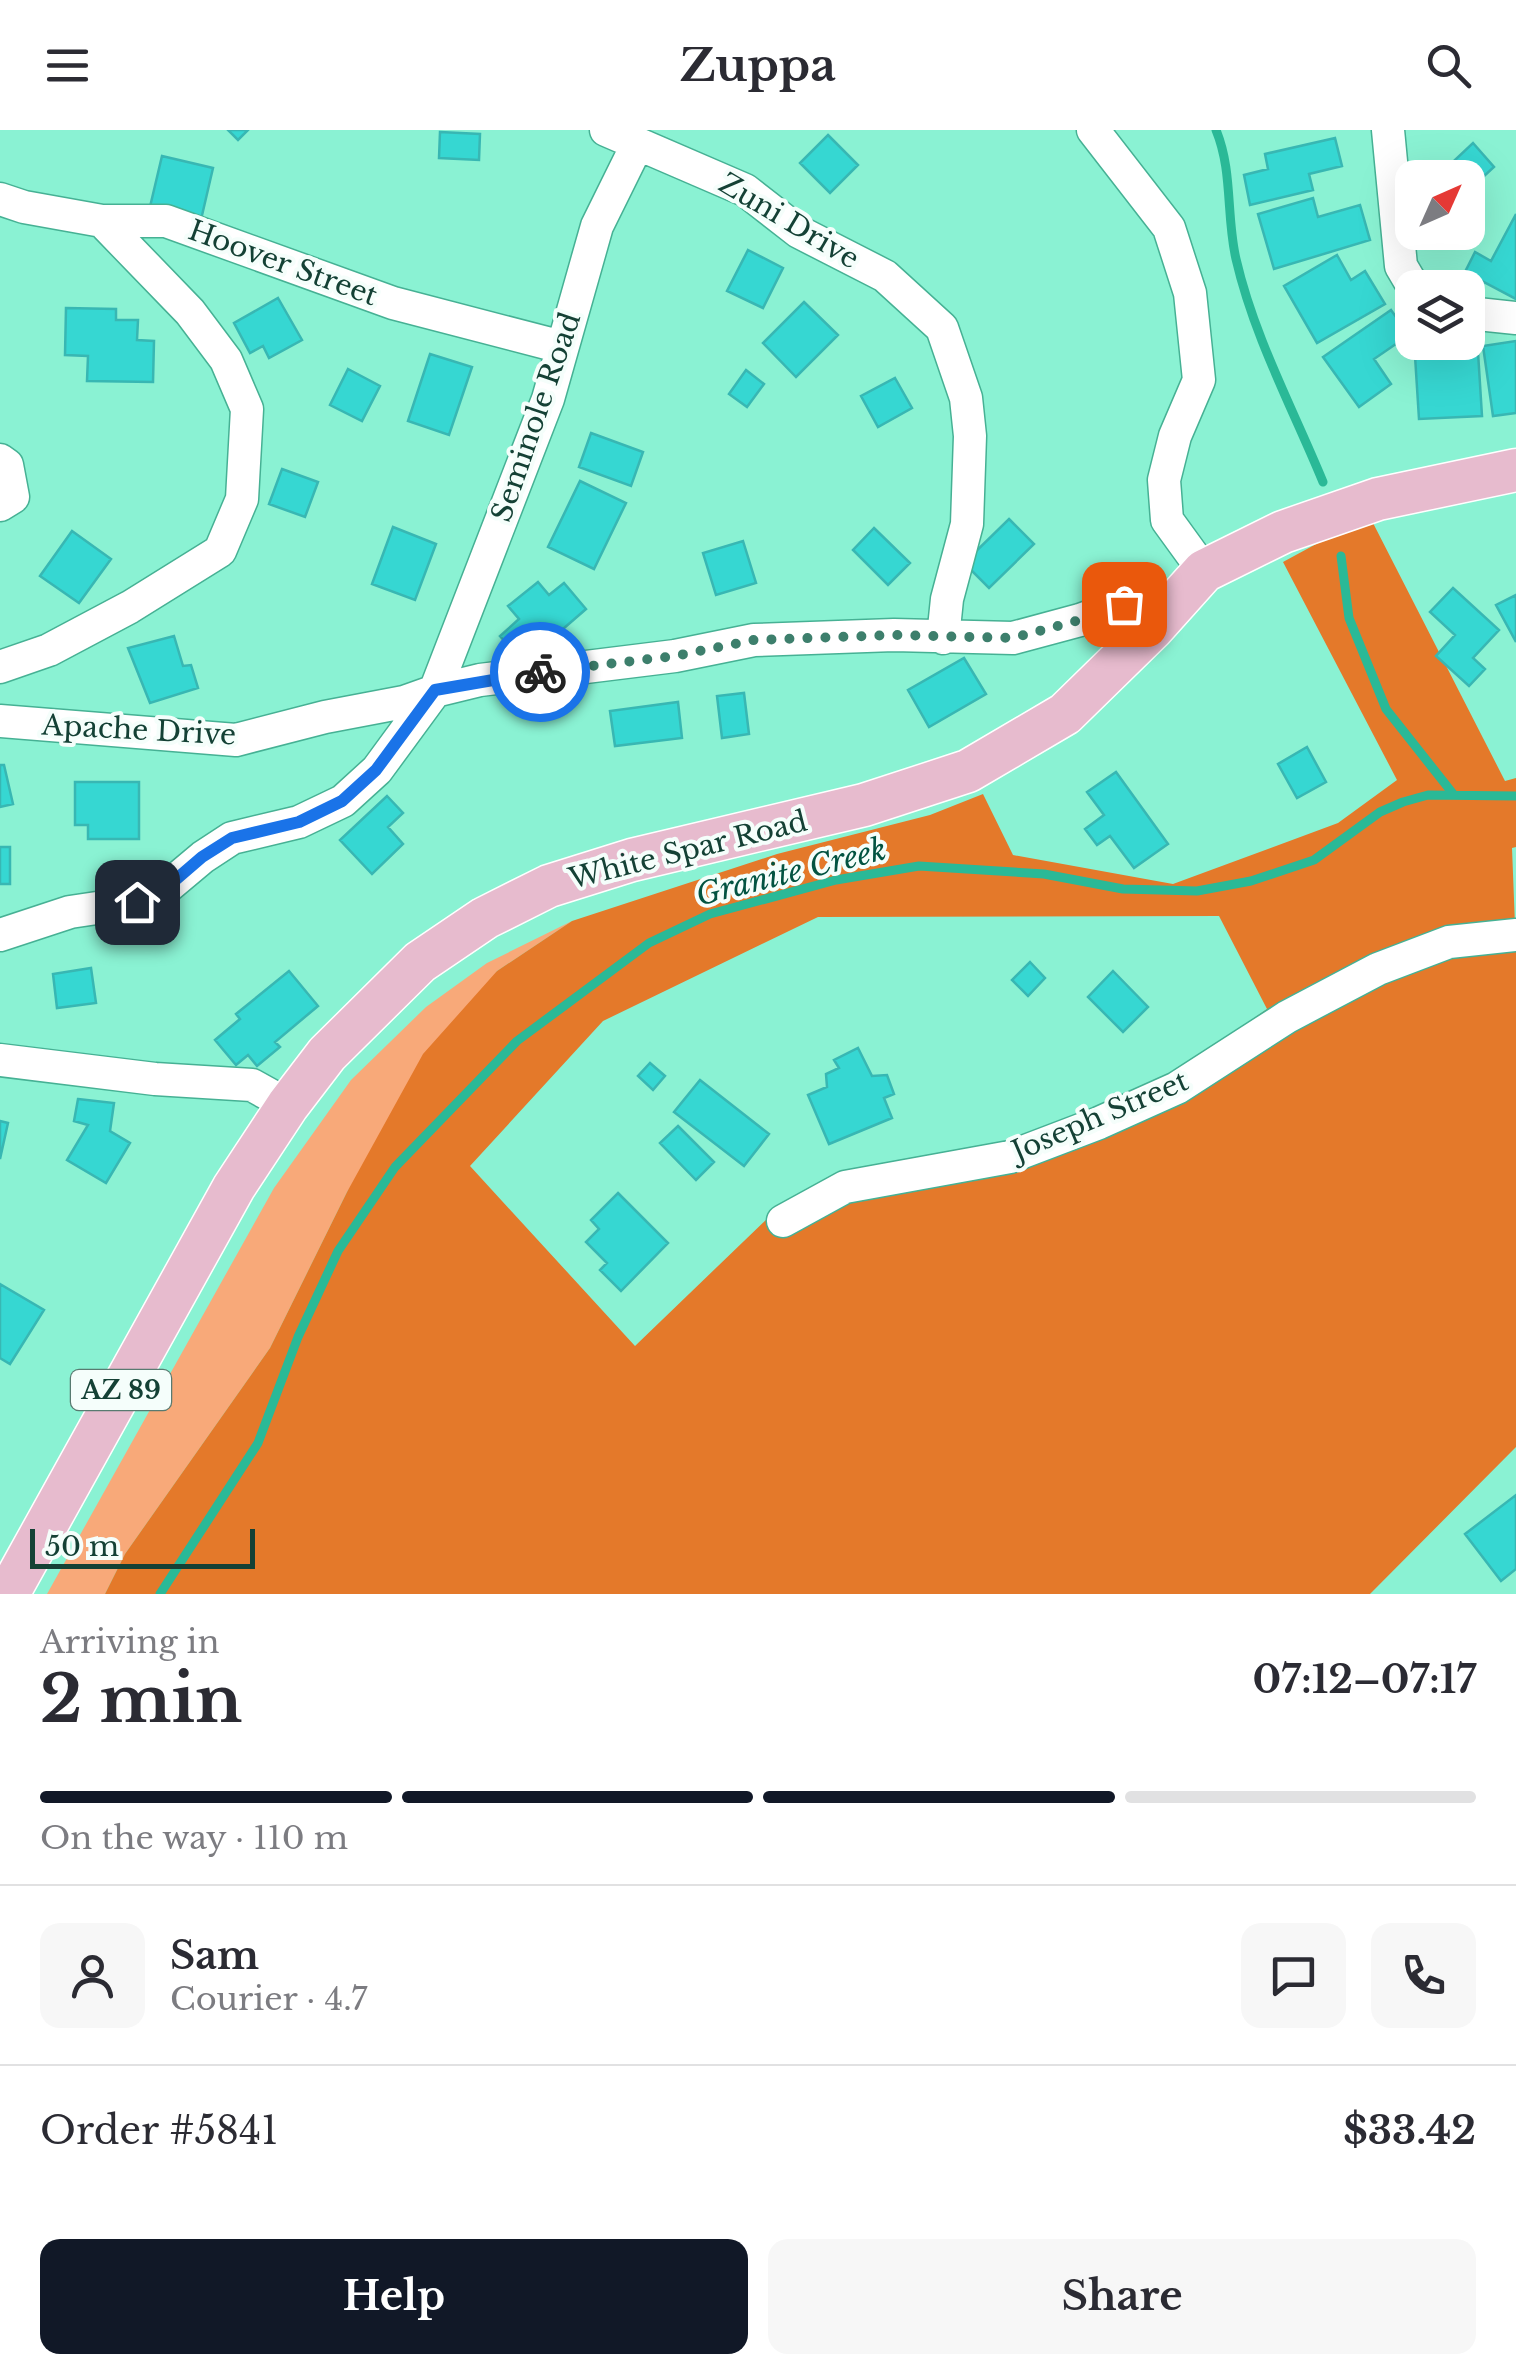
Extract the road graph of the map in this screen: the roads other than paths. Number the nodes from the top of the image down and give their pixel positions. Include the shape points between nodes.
1 (606, 130) edge
2 (1093, 130) edge
3 (1388, 130) edge
4 (637, 145) junction
5 (0, 199) edge
6 (102, 221) junction
7 (1403, 270) edge
8 (1485, 314) edge
9 (1516, 318) edge
10 (562, 347) junction
11 (0, 460) edge
12 (1516, 470) edge
13 (0, 505) edge
14 (1204, 571) junction
15 (1152, 629) junction
16 (943, 638) junction
17 (0, 667) edge
18 (435, 690) junction
19 (0, 721) edge
20 (0, 934) edge
21 (1516, 935) edge
22 (0, 1060) edge
23 (288, 1105) junction
24 (782, 1221) dead end
25 (8, 1594) edge

1 - 4 street, Zuni Drive
2 - 14 street via 1169,228 1190,293 1199,380 1164,480 1166,520
3 - 7 street
4 - 10 street, Seminole Road via 596,226
4 - 16 street, Zuni Drive via 745,190 798,232 885,276 942,328 966,398 970,436 967,524
5 - 6 street, Hoover Street
6 - 10 street, Hoover Street via 166,221 393,303
6 - 17 street via 190,312 226,360 247,409 242,500 220,551 49,650
8 - 9 street
10 - 18 street, Seminole Road
11 - 13 street via 13,497
12 - 14 main road, White Spar Road / AZ 89 via 1378,499 1283,532
14 - 15 main road, White Spar Road / AZ 89
15 - 16 street, Apache Drive via 1124,604 1013,638
15 - 23 main road, White Spar Road / AZ 89 via 1064,714 968,771 828,814 632,860 549,886 484,918 372,1006
16 - 18 street, Apache Drive via 754,640
18 - 19 street, Apache Drive via 236,740
18 - 20 street, Seminole Road via 376,770 342,801 299,822 232,838 137,902 70,912
21 - 24 street, Joseph Street via 1449,942 1378,968 1177,1088 1099,1123 1010,1157 845,1186
22 - 23 street via 252,1085
23 - 25 main road, White Spar Road / AZ 89 via 234,1187

